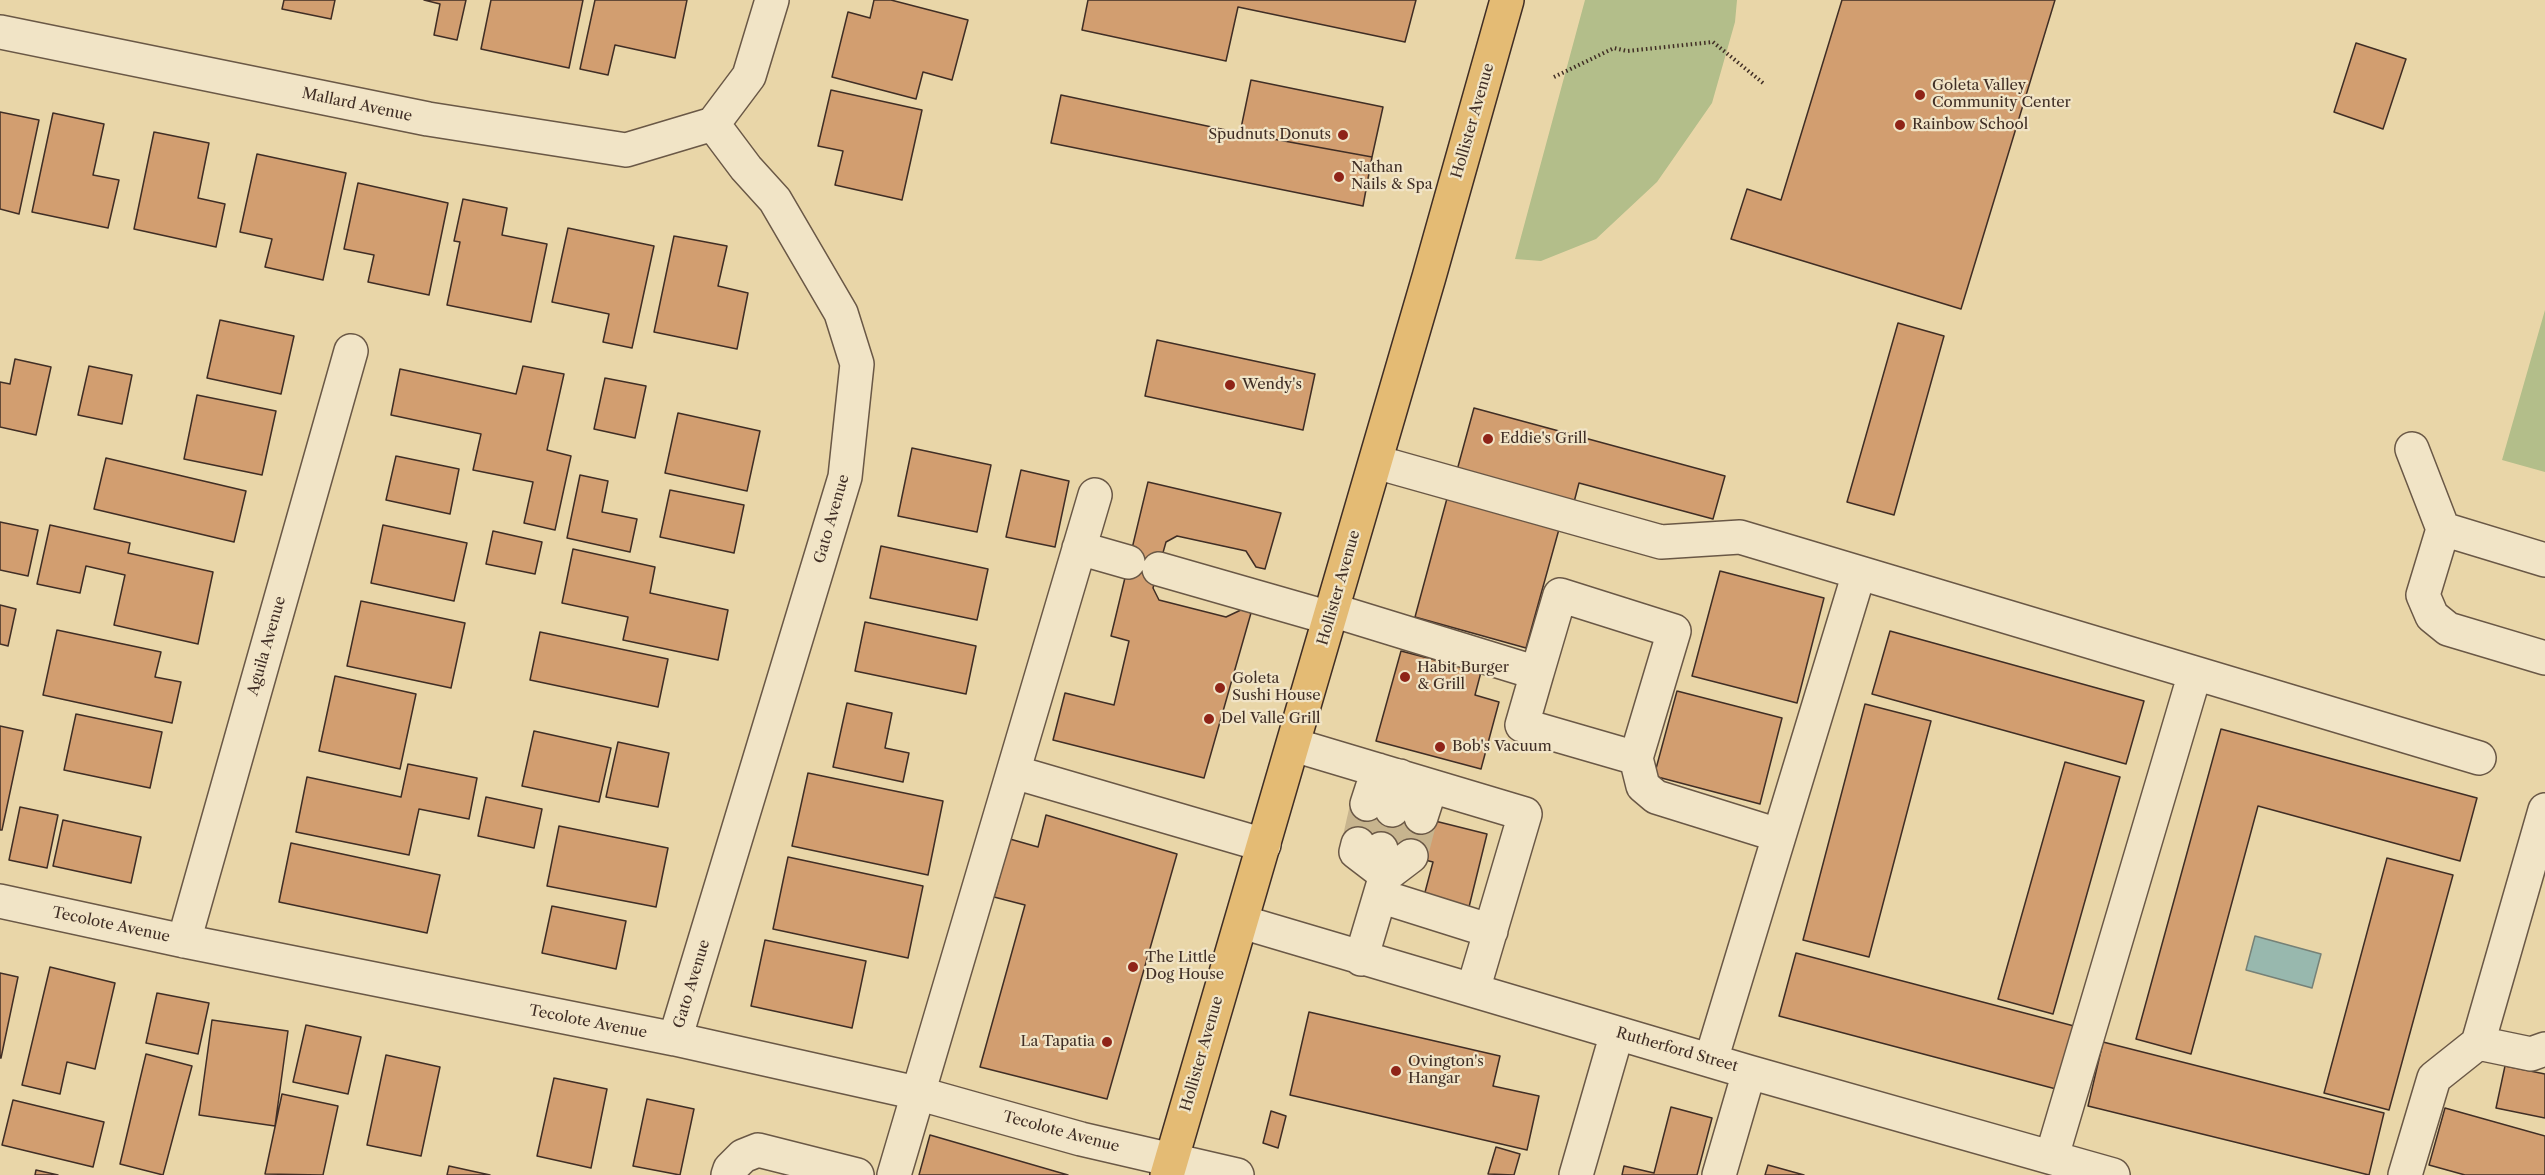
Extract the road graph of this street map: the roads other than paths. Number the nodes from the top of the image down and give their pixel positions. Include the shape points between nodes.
1 (772, 0) edge
2 (1507, 0) edge
3 (0, 32) edge
4 (713, 124) junction
5 (351, 351) dead end
6 (2412, 449) dead end
7 (1376, 462) junction
8 (1095, 495) dead end
9 (2443, 529) junction
10 (1079, 548) junction
11 (2545, 560) edge
12 (1859, 573) junction
13 (1331, 614) junction
14 (2545, 658) edge
15 (1537, 673) junction
16 (2195, 673) junction
17 (1294, 745) junction
18 (1636, 758) junction
19 (2479, 758) dead end
20 (1014, 772) junction
21 (1403, 777) junction
22 (2545, 810) edge
23 (1778, 835) junction
24 (1264, 845) junction
25 (0, 901) edge
26 (1242, 922) junction
27 (1491, 931) junction
28 (184, 941) junction
29 (1361, 959) junction
30 (1473, 990) junction
31 (1617, 1033) junction
32 (675, 1039) junction
33 (2478, 1043) junction
34 (2545, 1049) edge
35 (1712, 1060) junction
36 (1749, 1072) junction
37 (917, 1093) junction
38 (2052, 1156) junction
39 (1169, 1168) edge
40 (728, 1175) edge
41 (857, 1175) edge
42 (894, 1175) edge
43 (1237, 1175) edge
44 (1576, 1175) edge
45 (1719, 1175) edge
46 (2113, 1175) edge
47 (2404, 1175) edge

1 - 4 street via 749,76
2 - 7 main road, Hollister Avenue
3 - 4 street, Mallard Avenue via 428,119 626,150
4 - 32 street, Gato Avenue via 775,200 841,313 857,364 845,477
5 - 28 street, Aguila Avenue
6 - 9 street
7 - 12 street via 1661,542 1740,537
7 - 13 main road, Hollister Avenue
8 - 10 street
9 - 11 street
9 - 14 street via 2423,595 2432,616 2448,629
10 - 13 street
10 - 20 street
12 - 16 street
12 - 23 street
13 - 15 street
13 - 17 main road, Hollister Avenue
15 - 18 street via 1522,725
15 - 18 street via 1560,596 1674,631
16 - 19 street
16 - 38 street
17 - 21 street
17 - 24 main road, Hollister Avenue
18 - 23 street via 1643,786 1656,797
20 - 24 street
20 - 37 street
21 - 21 street via 1393,811
21 - 27 street via 1525,814
22 - 33 street
23 - 35 street
24 - 26 main road, Hollister Avenue
25 - 28 street, Tecolote Avenue
26 - 29 street, Rutherford Street
26 - 39 main road, Hollister Avenue
27 - 29 street via 1383,864
27 - 30 street
28 - 32 street, Tecolote Avenue
29 - 30 street, Rutherford Street
30 - 31 street, Rutherford Street
31 - 35 street, Rutherford Street
31 - 44 street
32 - 37 street, Tecolote Avenue
33 - 34 street via 2531,1054
33 - 47 street via 2434,1078
35 - 36 street, Rutherford Street
36 - 38 street, Rutherford Street
36 - 45 street
37 - 39 street, Tecolote Avenue
37 - 42 street
38 - 46 street, Rutherford Street
39 - 43 street, Tecolote Avenue
40 - 41 street via 743,1156 758,1150

